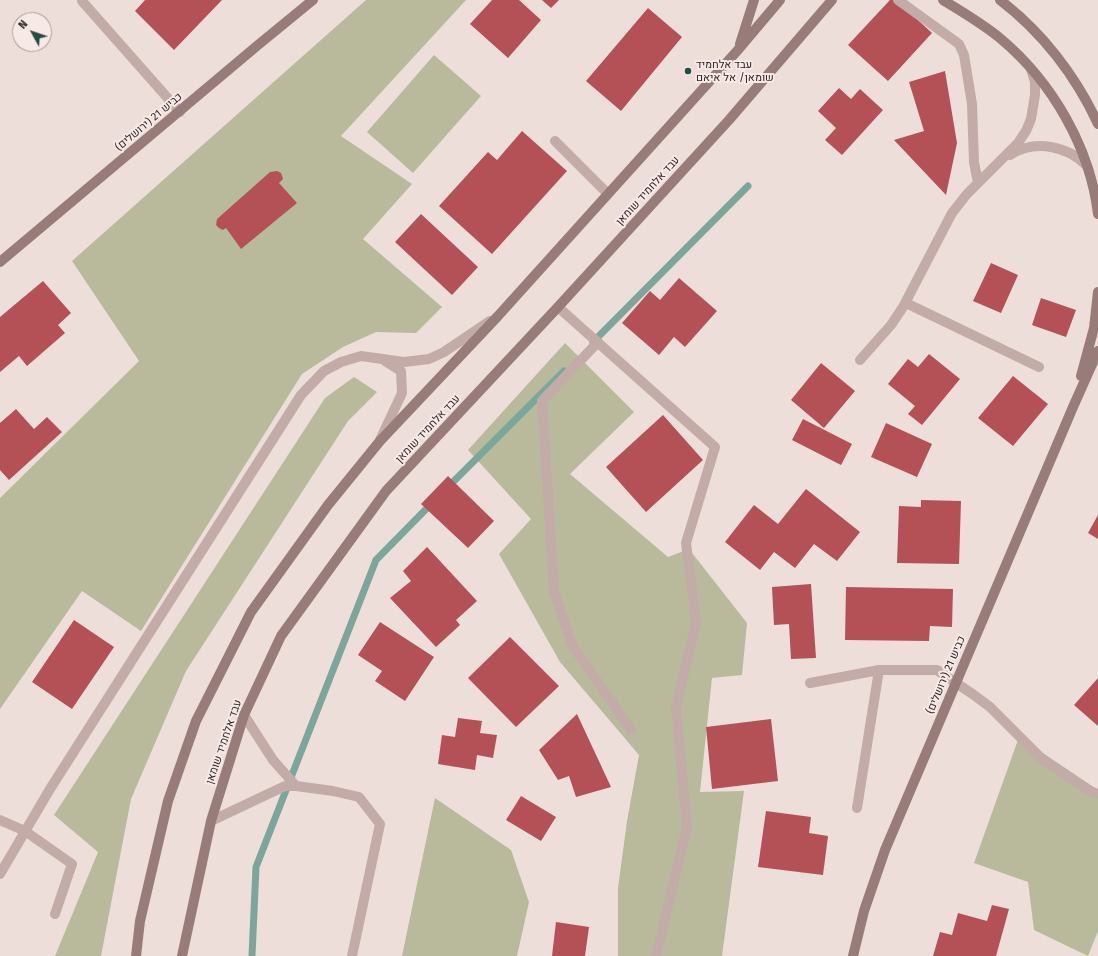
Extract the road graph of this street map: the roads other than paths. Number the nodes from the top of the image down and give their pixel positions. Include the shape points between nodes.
1 (313, 0) edge
2 (754, 0) edge
3 (780, 0) edge
4 (832, 0) edge
5 (898, 0) edge
6 (942, 0) edge
7 (1000, 0) edge
8 (82, 1) edge
9 (737, 51) junction
10 (1030, 66) junction
11 (180, 112) junction
12 (1098, 124) edge
13 (555, 140) dead end
14 (1002, 160) junction
15 (1087, 166) junction
16 (978, 183) junction
17 (608, 194) junction
18 (1098, 214) edge
19 (0, 262) edge
20 (1098, 292) edge
21 (906, 303) junction
22 (558, 307) junction
23 (498, 316) junction
24 (598, 342) junction
25 (1098, 351) edge
26 (381, 359) junction
27 (860, 360) dead end
28 (1039, 367) dead end
29 (1073, 407) junction
30 (380, 441) junction
31 (880, 670) junction
32 (810, 683) dead end
33 (956, 683) junction
34 (244, 715) junction
35 (631, 730) dead end
36 (296, 786) junction
37 (1098, 794) edge
38 (857, 808) dead end
39 (0, 820) edge
40 (211, 821) junction
41 (25, 831) junction
42 (0, 874) edge
43 (55, 914) dead end
44 (136, 956) edge
45 (182, 956) edge
46 (352, 956) edge
47 (656, 956) edge
48 (852, 956) edge

1 - 11 main road, כביש 21 (ירושלים)
2 - 9 main road
3 - 9 main road
4 - 22 main road, עבד אלחמיד שומאן via 729,120
5 - 16 street via 959,44 964,55 972,104 974,162
6 - 10 main road via 1000,38
7 - 12 main road via 1025,20 1059,60
8 - 11 street
9 - 17 main road
10 - 14 street via 1035,82 1031,119 1018,144
10 - 15 main road via 1051,94 1071,128
11 - 19 main road, כביש 21 (ירושלים)
13 - 17 street
14 - 15 street via 1030,147 1043,146 1069,152
14 - 16 street
15 - 18 main road
16 - 21 street via 952,213
17 - 23 main road
20 - 29 main road, כביש 21 (ירושלים) via 1094,328
21 - 27 street
21 - 28 street
22 - 24 street
22 - 34 main road, עבד אלחמיד שומאן via 386,491 281,636
23 - 26 street via 429,359 404,362
23 - 30 main road
24 - 35 street via 542,401 554,591 572,645
24 - 47 street via 715,447 686,543 696,623 676,708 687,827
25 - 29 main road, כביש 21 (ירושלים)
26 - 30 street via 401,371 402,393
26 - 41 street via 361,356 340,362 324,371 302,395
29 - 33 main road, כביש 21 (ירושלים)
30 - 44 main road via 328,505 251,612 196,721 168,801 140,921
31 - 32 street
31 - 33 street via 938,670
31 - 38 street
33 - 37 street via 990,707 1042,759
33 - 48 main road, כביש 21 (ירושלים) via 885,850
34 - 36 street via 273,760
34 - 40 main road, עבד אלחמיד שומאן
36 - 40 street via 285,786
36 - 46 street via 359,797 380,824
39 - 41 street
40 - 45 main road, עבד אלחמיד שומאן
41 - 42 street
41 - 43 street via 72,864

